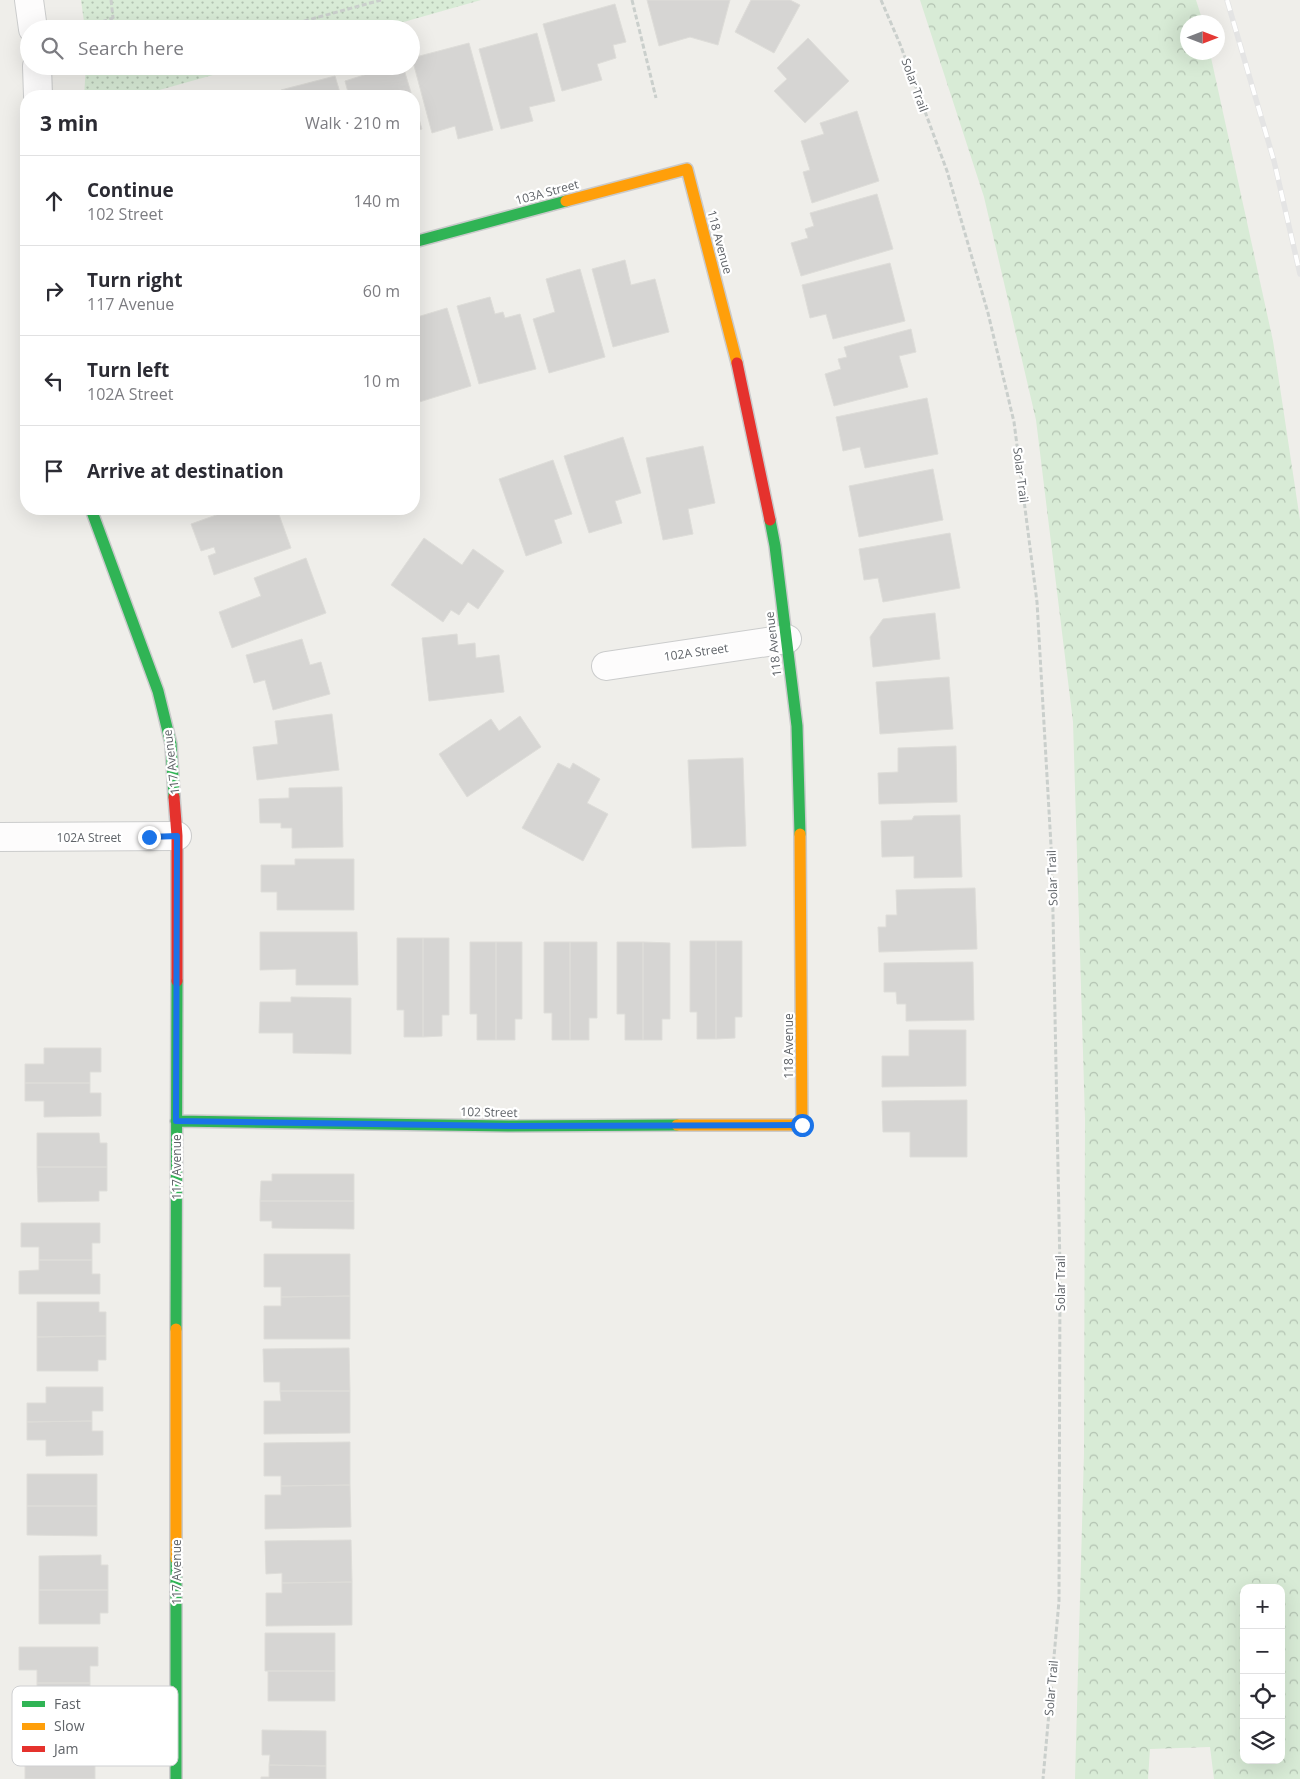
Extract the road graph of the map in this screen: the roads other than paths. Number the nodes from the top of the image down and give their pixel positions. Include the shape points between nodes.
1 (29, 0) edge
2 (32, 20) edge
3 (37, 75) edge
4 (38, 90) edge
5 (687, 169) joint
6 (420, 240) edge
7 (93, 515) edge
8 (787, 639) junction
9 (606, 666) dead end
10 (0, 836) edge
11 (177, 836) junction
12 (176, 1121) junction
13 (802, 1125) joint
14 (176, 1686) edge
15 (176, 1766) edge
16 (176, 1779) edge

1 - 2 street
3 - 4 street
5 - 6 street, 103A Street
5 - 8 street, 118 Avenue via 732,339 757,452 775,546
7 - 11 street, 117 Avenue via 158,691 170,744
8 - 9 street, 102A Street
8 - 13 street, 118 Avenue via 798,745
10 - 11 street, 102A Street
11 - 12 street, 117 Avenue
12 - 13 street, 102 Street via 508,1126
12 - 14 street, 117 Avenue
15 - 16 street, 117 Avenue

